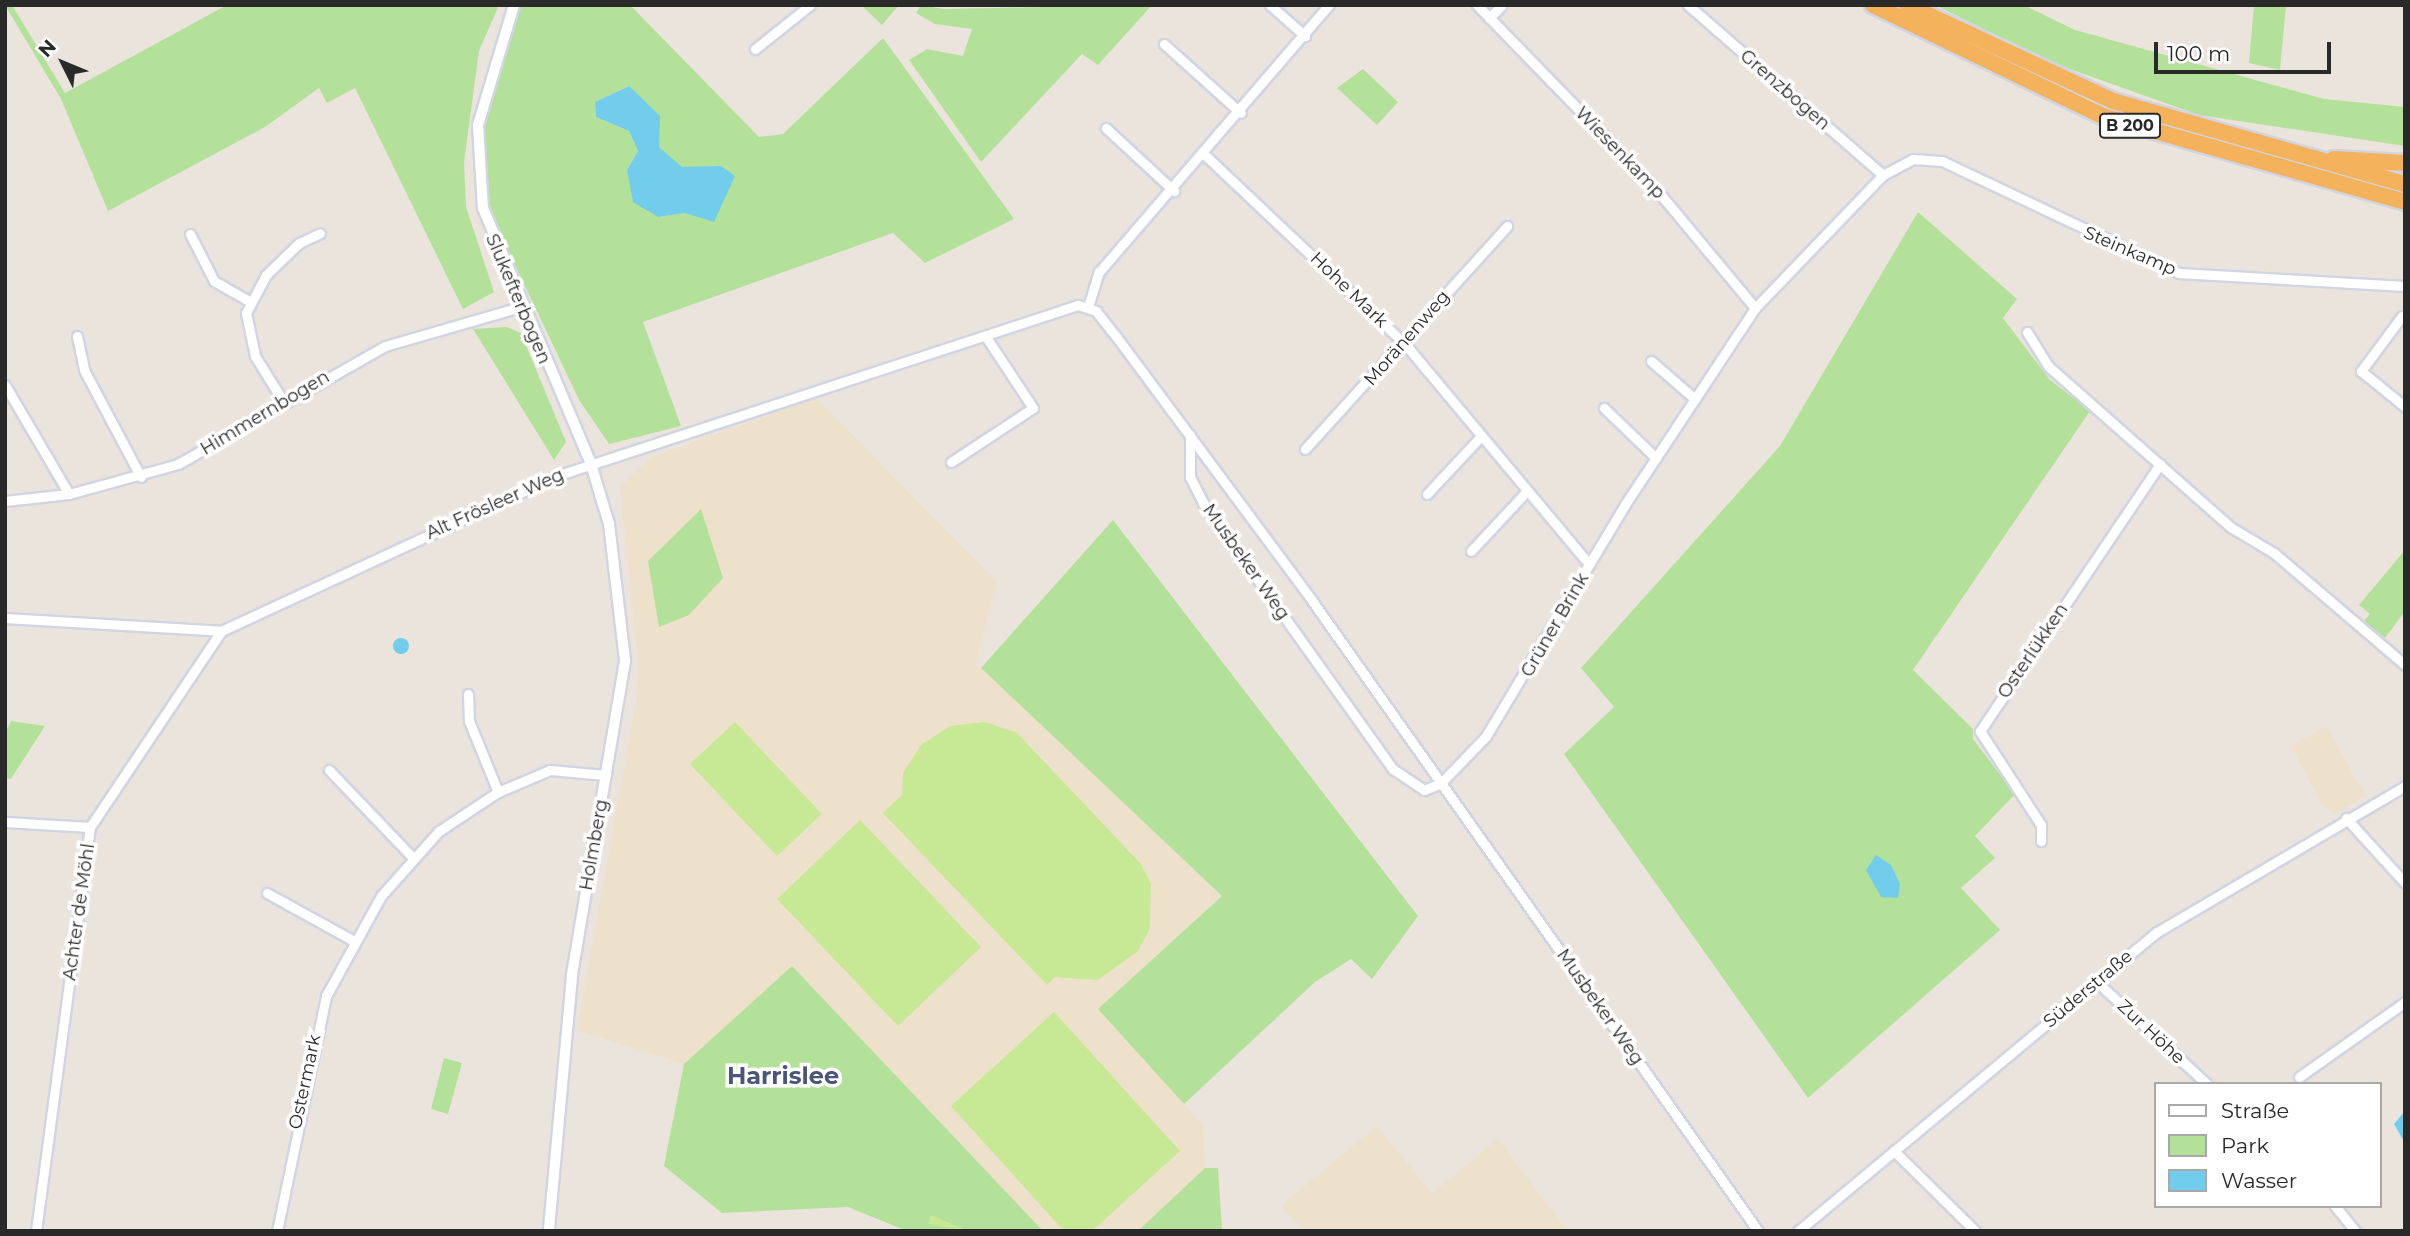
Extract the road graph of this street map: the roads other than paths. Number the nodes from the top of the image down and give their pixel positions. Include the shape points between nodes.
1 (514, 5) edge
2 (810, 5) edge
3 (1270, 5) edge
4 (1329, 5) edge
5 (1477, 5) edge
6 (1502, 5) edge
7 (1688, 5) edge
8 (1873, 5) edge
9 (1907, 5) edge
10 (1489, 18) junction
11 (1305, 36) junction
12 (1164, 44) dead end
13 (755, 50) dead end
14 (1241, 113) junction
15 (1106, 128) dead end
16 (1205, 155) junction
17 (2301, 157) junction
18 (1913, 159) joint
19 (2405, 163) edge
20 (1882, 175) junction
21 (2405, 184) edge
22 (1174, 191) junction
23 (2405, 202) edge
24 (1507, 226) dead end
25 (320, 233) dead end
26 (190, 234) dead end
27 (2405, 286) edge
28 (249, 301) junction
29 (520, 307) junction
30 (1088, 307) junction
31 (1755, 308) junction
32 (2402, 316) dead end
33 (2027, 332) dead end
34 (77, 336) dead end
35 (986, 337) junction
36 (1405, 344) junction
37 (1651, 360) dead end
38 (5, 386) edge
39 (1695, 399) junction
40 (283, 401) junction
41 (2405, 407) edge
42 (1604, 408) dead end
43 (1190, 435) junction
44 (1481, 436) junction
45 (1305, 449) dead end
46 (1656, 458) junction
47 (951, 462) dead end
48 (591, 464) junction
49 (2160, 464) junction
50 (141, 477) junction
51 (1527, 491) junction
52 (69, 494) junction
53 (1427, 495) dead end
54 (5, 501) edge
55 (1471, 551) dead end
56 (1589, 564) junction
57 (5, 618) edge
58 (221, 631) junction
59 (2405, 665) edge
60 (468, 694) dead end
61 (329, 770) dead end
62 (606, 775) junction
63 (1441, 783) junction
64 (2405, 786) edge
65 (498, 792) junction
66 (2346, 818) junction
67 (5, 822) edge
68 (90, 827) junction
69 (2041, 841) dead end
70 (412, 857) junction
71 (2405, 883) edge
72 (267, 893) dead end
73 (352, 940) junction
74 (2096, 981) junction
75 (2405, 1002) edge
76 (2299, 1077) dead end
77 (2205, 1082) edge
78 (1894, 1151) junction
79 (2337, 1208) edge
80 (36, 1231) edge
81 (278, 1231) edge
82 (548, 1231) edge
83 (1758, 1231) edge
84 (1798, 1231) edge
85 (1975, 1231) edge
86 (2355, 1231) edge

1 - 29 street, Slukefterbogen via 485,86 478,151 489,236
2 - 13 street
3 - 11 street
4 - 11 street
5 - 10 street, Wiesenkamp
6 - 10 street
7 - 20 street, Grenzbogen
8 - 23 highway, B 200 via 2105,117
9 - 17 highway, B 200 via 2112,101
10 - 31 street, Wiesenkamp via 1656,188
11 - 14 street
12 - 14 street
14 - 16 street
15 - 22 street
16 - 22 street
16 - 36 street, Hohe Mark
17 - 19 highway
17 - 21 highway, B 200
18 - 20 street, Grüner Brink
18 - 27 street, Steinkamp via 1942,161 2179,273
20 - 31 street, Grüner Brink
22 - 30 street via 1099,272
24 - 36 street, Moränenweg
25 - 28 street via 290,250
26 - 28 street via 214,281
28 - 40 street via 248,338
29 - 40 street, Himmernbogen via 385,346
29 - 48 street, Slukefterbogen
30 - 35 street, Alt Frösleer Weg
30 - 43 street, Musbeker Weg
31 - 39 street, Grüner Brink
32 - 41 street via 2361,371
33 - 49 street via 2048,366
34 - 50 street via 84,370
35 - 47 street via 1033,408
35 - 48 street, Alt Frösleer Weg
36 - 44 street, Hohe Mark
36 - 45 street, Moränenweg
37 - 39 street
38 - 52 street
39 - 46 street, Grüner Brink
40 - 50 street, Himmernbogen via 210,449
42 - 46 street
43 - 63 street, Musbeker Weg
43 - 63 street, Musbeker Weg via 1190,477 1203,503 1393,769 1424,790
44 - 51 street, Hohe Mark
44 - 53 street
46 - 56 street, Grüner Brink
48 - 58 street, Alt Frösleer Weg
48 - 62 street, Holmberg via 609,524 625,660
49 - 59 street
49 - 69 street, Osterlükken via 1980,731 2041,825
50 - 52 street, Himmernbogen
51 - 55 street
51 - 56 street, Hohe Mark
52 - 54 street, Himmernbogen
56 - 63 street, Grüner Brink via 1514,694
57 - 58 street, Alt Frösleer Weg
58 - 68 street, Achter de Möhl
60 - 65 street via 469,721
61 - 70 street
62 - 65 street, Ostermark via 550,770
62 - 82 street, Holmberg via 572,976
63 - 83 street, Musbeker Weg
64 - 66 street, Süderstraße
65 - 70 street, Ostermark
66 - 71 street
66 - 74 street, Süderstraße via 2157,932
67 - 68 street
68 - 80 street, Achter de Möhl
70 - 73 street, Ostermark
72 - 73 street
73 - 81 street, Ostermark via 313,1039
74 - 77 street, Zur Höhe
74 - 78 street, Süderstraße
75 - 76 street
78 - 84 street, Süderstraße
78 - 85 street
79 - 86 street

